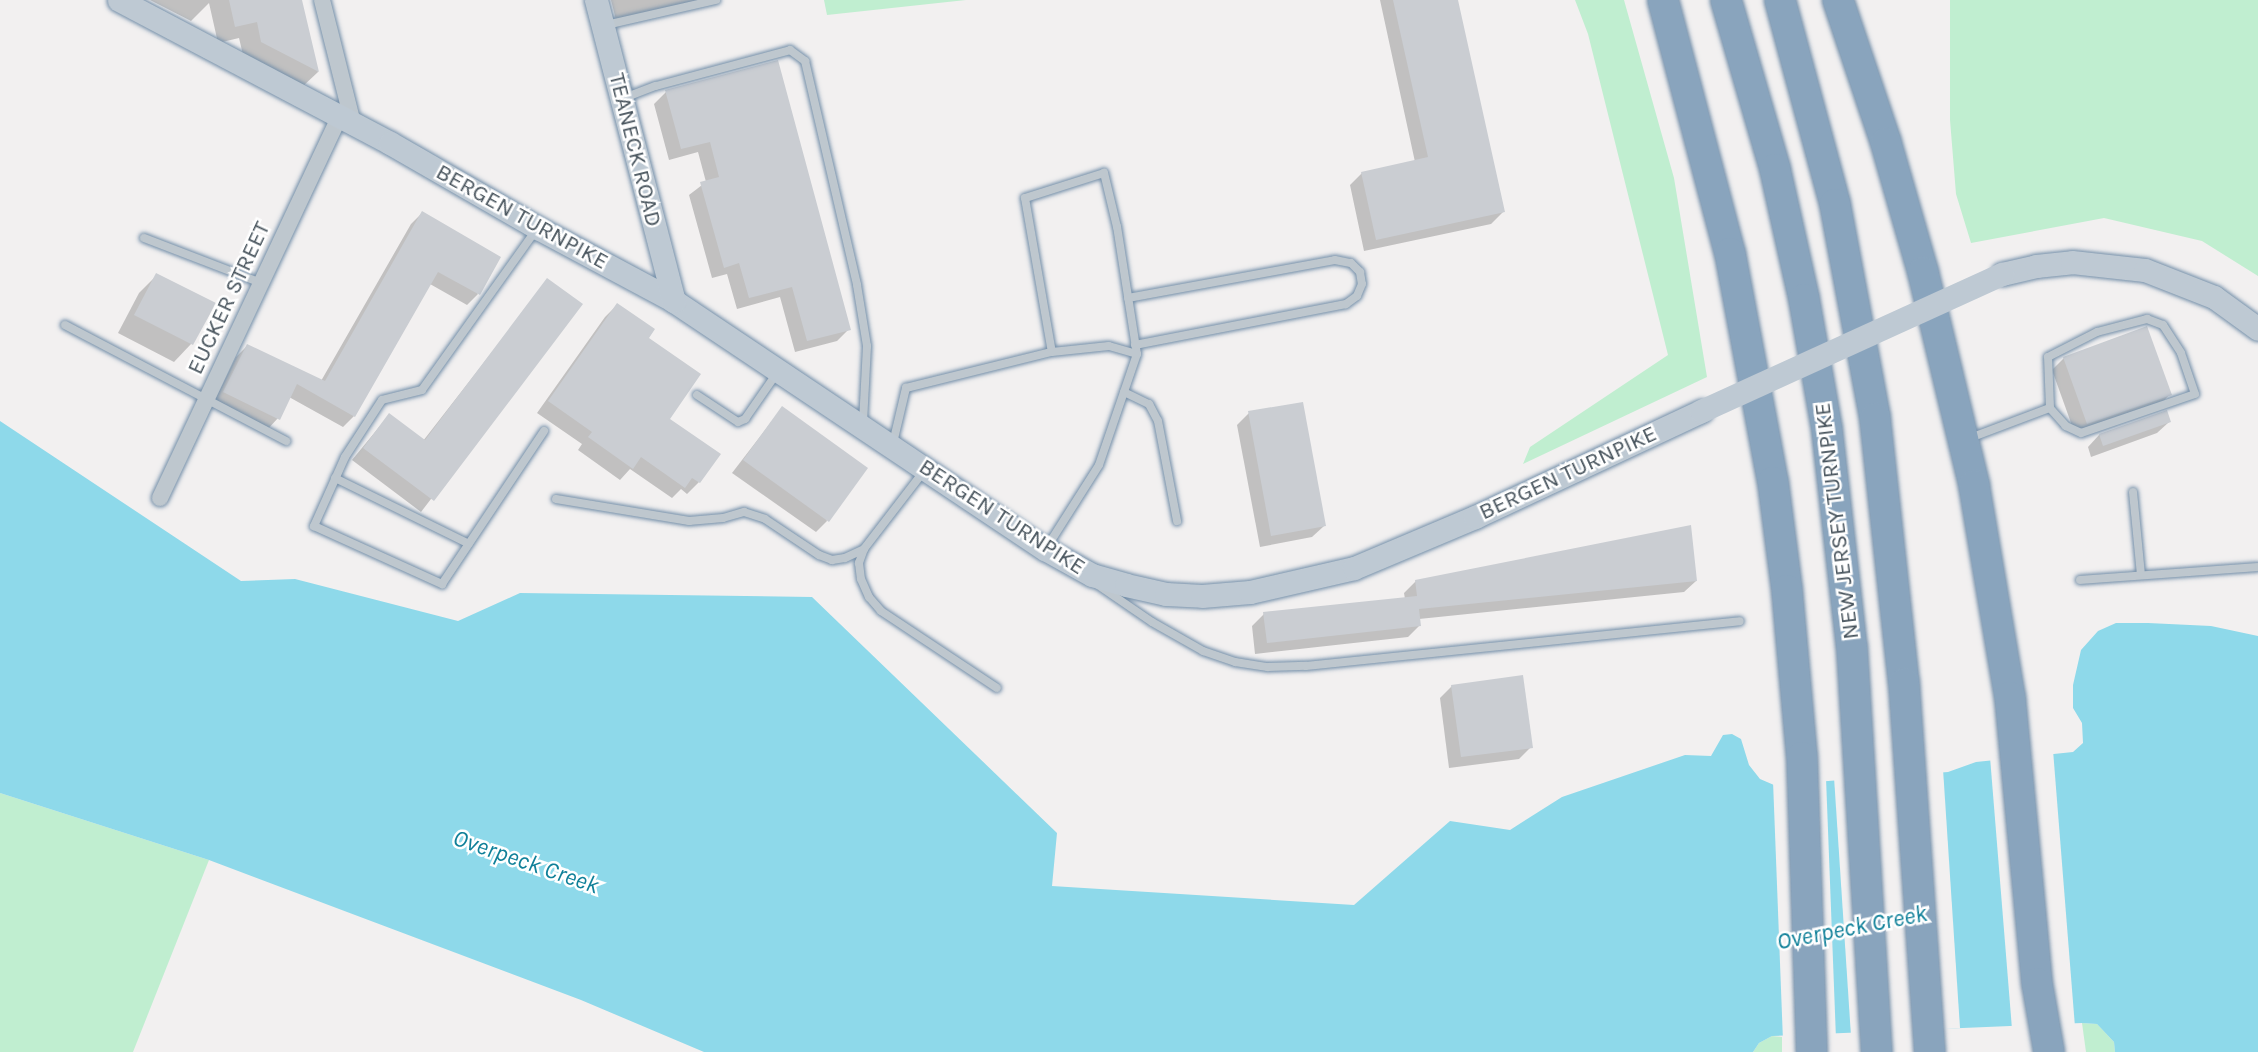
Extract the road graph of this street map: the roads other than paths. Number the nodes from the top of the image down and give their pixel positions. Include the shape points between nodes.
1 (119, 0) edge
2 (322, 0) edge
3 (596, 0) edge
4 (716, 0) edge
5 (1663, 0) edge
6 (1726, 0) edge
7 (1780, 0) edge
8 (1838, 0) edge
9 (603, 25) junction
10 (622, 98) junction
11 (346, 120) junction
12 (538, 228) junction
13 (144, 238) dead end
14 (261, 283) junction
15 (1128, 298) junction
16 (674, 301) junction
17 (65, 325) dead end
18 (2258, 330) edge
19 (1136, 350) junction
20 (1052, 352) junction
21 (779, 370) junction
22 (1124, 392) junction
23 (697, 394) dead end
24 (206, 401) junction
25 (2050, 408) junction
26 (863, 426) junction
27 (544, 432) dead end
28 (1964, 440) junction
29 (286, 441) dead end
30 (893, 446) junction
31 (926, 469) junction
32 (335, 478) junction
33 (2133, 492) dead end
34 (160, 499) dead end
35 (556, 499) dead end
36 (1177, 521) dead end
37 (469, 544) junction
38 (864, 549) junction
39 (1052, 553) junction
40 (2258, 567) edge
41 (2141, 575) junction
42 (2080, 580) dead end
43 (1740, 621) dead end
44 (997, 688) dead end
45 (1929, 1041) edge
46 (1877, 1043) edge
47 (2042, 1044) edge
48 (1812, 1052) edge

1 - 11 main road, BERGEN TURNPIKE
2 - 11 street
3 - 9 main road, TEANECK ROAD
4 - 9 lane
5 - 48 highway via 1718,199 1754,367 1787,590 1802,757
6 - 46 highway, NEW JERSEY TURNPIKE via 1775,169 1820,386 1844,560
7 - 45 highway via 1835,204 1869,377 1896,595
8 - 28 highway via 1899,188
9 - 10 main road, TEANECK ROAD
10 - 16 main road, TEANECK ROAD
10 - 26 lane via 790,50 805,61 865,334
11 - 12 main road, BERGEN TURNPIKE
11 - 14 street, EUCKER STREET
12 - 16 main road, BERGEN TURNPIKE
12 - 32 lane via 422,390 382,400
13 - 14 lane
14 - 24 street, EUCKER STREET
15 - 19 lane
15 - 19 lane via 1335,260 1351,263 1360,272 1362,284 1357,296 1346,304
15 - 20 lane via 1104,173 1025,198
16 - 21 main road, BERGEN TURNPIKE
17 - 24 lane
18 - 39 main road, BERGEN TURNPIKE, bridge via 2214,298 2146,270 2073,262 2036,266 2003,274 1354,568 1263,589 1202,596 1166,594 1092,575
19 - 20 lane via 1110,346
19 - 22 lane
20 - 30 lane via 906,387
21 - 23 lane via 745,419 738,422
21 - 26 main road, BERGEN TURNPIKE
22 - 36 lane via 1149,404 1158,421
22 - 39 lane via 1099,465
24 - 29 lane
24 - 34 street, EUCKER STREET
25 - 25 lane via 2066,426 2081,433 2195,394 2181,353 2163,325 2147,319 2096,331 2048,357
25 - 28 lane
26 - 30 main road, BERGEN TURNPIKE
27 - 37 lane
28 - 47 highway via 1991,574 2015,739
30 - 31 main road, BERGEN TURNPIKE
31 - 38 lane
31 - 39 main road, BERGEN TURNPIKE
32 - 37 lane
32 - 37 lane via 314,526 442,584
33 - 41 lane
35 - 38 lane via 689,521 723,519 744,512 765,519 832,560
38 - 44 lane via 859,563 861,579 881,611
39 - 43 lane via 1191,645 1234,662 1268,667
40 - 41 lane
41 - 42 lane

